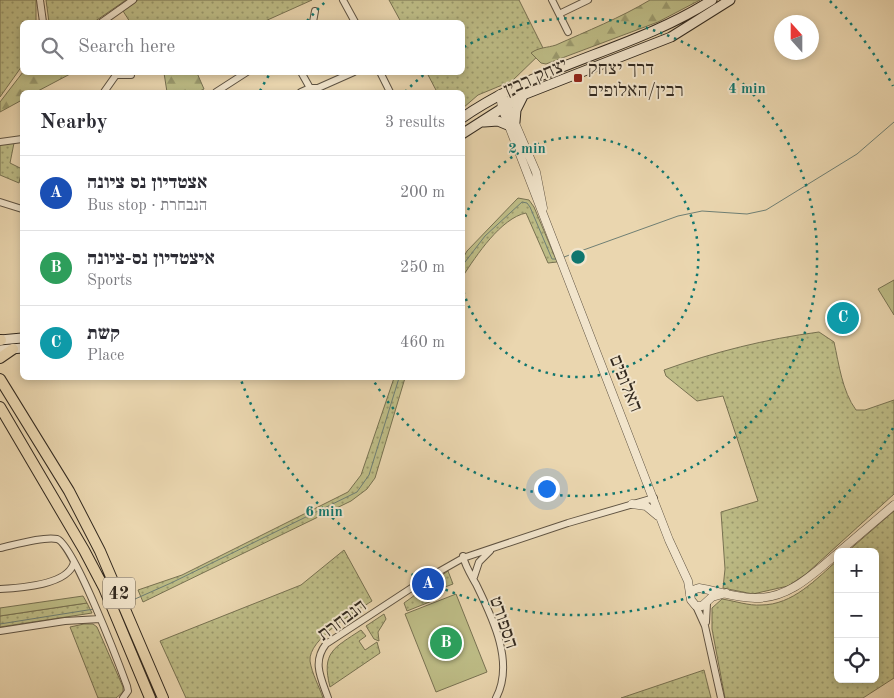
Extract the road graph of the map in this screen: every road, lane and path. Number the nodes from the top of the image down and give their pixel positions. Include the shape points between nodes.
1 (40, 0) edge
2 (133, 0) edge
3 (343, 0) edge
4 (552, 0) edge
5 (588, 0) edge
6 (712, 0) edge
7 (730, 0) edge
8 (315, 11) dead end
9 (559, 14) junction
10 (43, 20) edge
11 (105, 20) edge
12 (313, 20) edge
13 (353, 20) edge
14 (568, 32) dead end
15 (116, 75) edge
16 (243, 75) edge
17 (303, 75) edge
18 (348, 75) edge
19 (382, 75) edge
20 (310, 88) junction
21 (105, 90) edge
22 (219, 90) edge
23 (306, 90) edge
24 (320, 90) edge
25 (389, 90) edge
26 (500, 94) junction
27 (523, 95) junction
28 (505, 106) junction
29 (465, 116) edge
30 (478, 123) junction
31 (513, 124) junction
32 (465, 132) edge
33 (20, 139) edge
34 (0, 142) edge
35 (0, 202) edge
36 (20, 208) edge
37 (20, 338) edge
38 (0, 340) edge
39 (18, 349) edge
40 (0, 350) edge
41 (0, 358) edge
42 (0, 374) edge
43 (0, 379) edge
44 (7, 391) junction
45 (0, 408) edge
46 (654, 498) junction
47 (632, 504) junction
48 (894, 505) edge
49 (661, 520) junction
50 (518, 540) junction
51 (0, 548) edge
52 (494, 548) junction
53 (843, 548) edge
54 (834, 555) edge
55 (464, 556) junction
56 (676, 556) junction
57 (74, 562) junction
58 (451, 564) junction
59 (468, 569) junction
60 (68, 572) junction
61 (81, 576) junction
62 (474, 577) junction
63 (419, 583) junction
64 (476, 585) junction
65 (703, 588) junction
66 (0, 589) edge
67 (726, 594) junction
68 (690, 595) junction
69 (707, 602) junction
70 (696, 606) junction
71 (98, 612) junction
72 (706, 630) junction
73 (0, 631) edge
74 (123, 698) edge
75 (150, 698) edge
76 (163, 698) edge
77 (328, 698) edge
78 (496, 698) edge
79 (721, 698) edge

1 - 10 street
2 - 11 street
3 - 13 street
4 - 9 street
5 - 9 street
6 - 26 main road, יצחק רבין via 657,30 544,73
7 - 27 main road, יצחק רבין via 671,36
8 - 12 street
9 - 14 street
15 - 21 street
16 - 22 street
17 - 20 street
18 - 24 street
19 - 25 street
20 - 23 street
20 - 24 street
26 - 28 street, האלופים
26 - 29 main road, יצחק רבין
27 - 28 main road, יצחק רבין
27 - 31 main road
28 - 30 main road, יצחק רבין
28 - 31 street, האלופים
30 - 31 main road via 492,120
30 - 32 main road, יצחק רבין
31 - 46 street, האלופים via 545,223
33 - 34 street
35 - 36 street
37 - 38 main road
39 - 40 main road
39 - 41 highway
42 - 44 highway
43 - 44 highway, 42
44 - 76 highway, 42 via 69,491 96,543
45 - 75 highway, 42 via 104,588
46 - 47 street, הנבחרת
46 - 49 street, האלופים
47 - 49 street via 646,506
47 - 50 street, הנבחרת
48 - 53 street
49 - 56 street, האלופים
50 - 52 street, הנבחרת
50 - 55 street, הנבחרת via 492,544
51 - 57 street via 58,539 66,545
52 - 55 street, הנבחרת
52 - 62 street, הספורט via 480,562
54 - 67 street via 795,587 780,594 755,598
55 - 58 street, הנבחרת
55 - 59 street, הספורט
55 - 62 street, הספורט
55 - 63 street, הנבחרת via 447,561
56 - 65 street, האלופים
56 - 68 street, האלופים via 688,581
57 - 60 street
57 - 61 street
58 - 59 street
58 - 63 street, הנבחרת
59 - 64 street, הספורט
60 - 61 street
60 - 66 street via 55,581
61 - 71 street
62 - 64 street, הספורט
63 - 77 street, הנבחרת via 326,644 317,665
64 - 78 street, הספורט via 497,635 502,656 503,678
65 - 67 street
65 - 68 street via 693,590
65 - 69 street via 708,594
67 - 69 street
68 - 70 street
69 - 70 street
69 - 72 street
70 - 72 street
71 - 73 street via 75,620
71 - 74 street via 127,686 128,692
72 - 79 street

